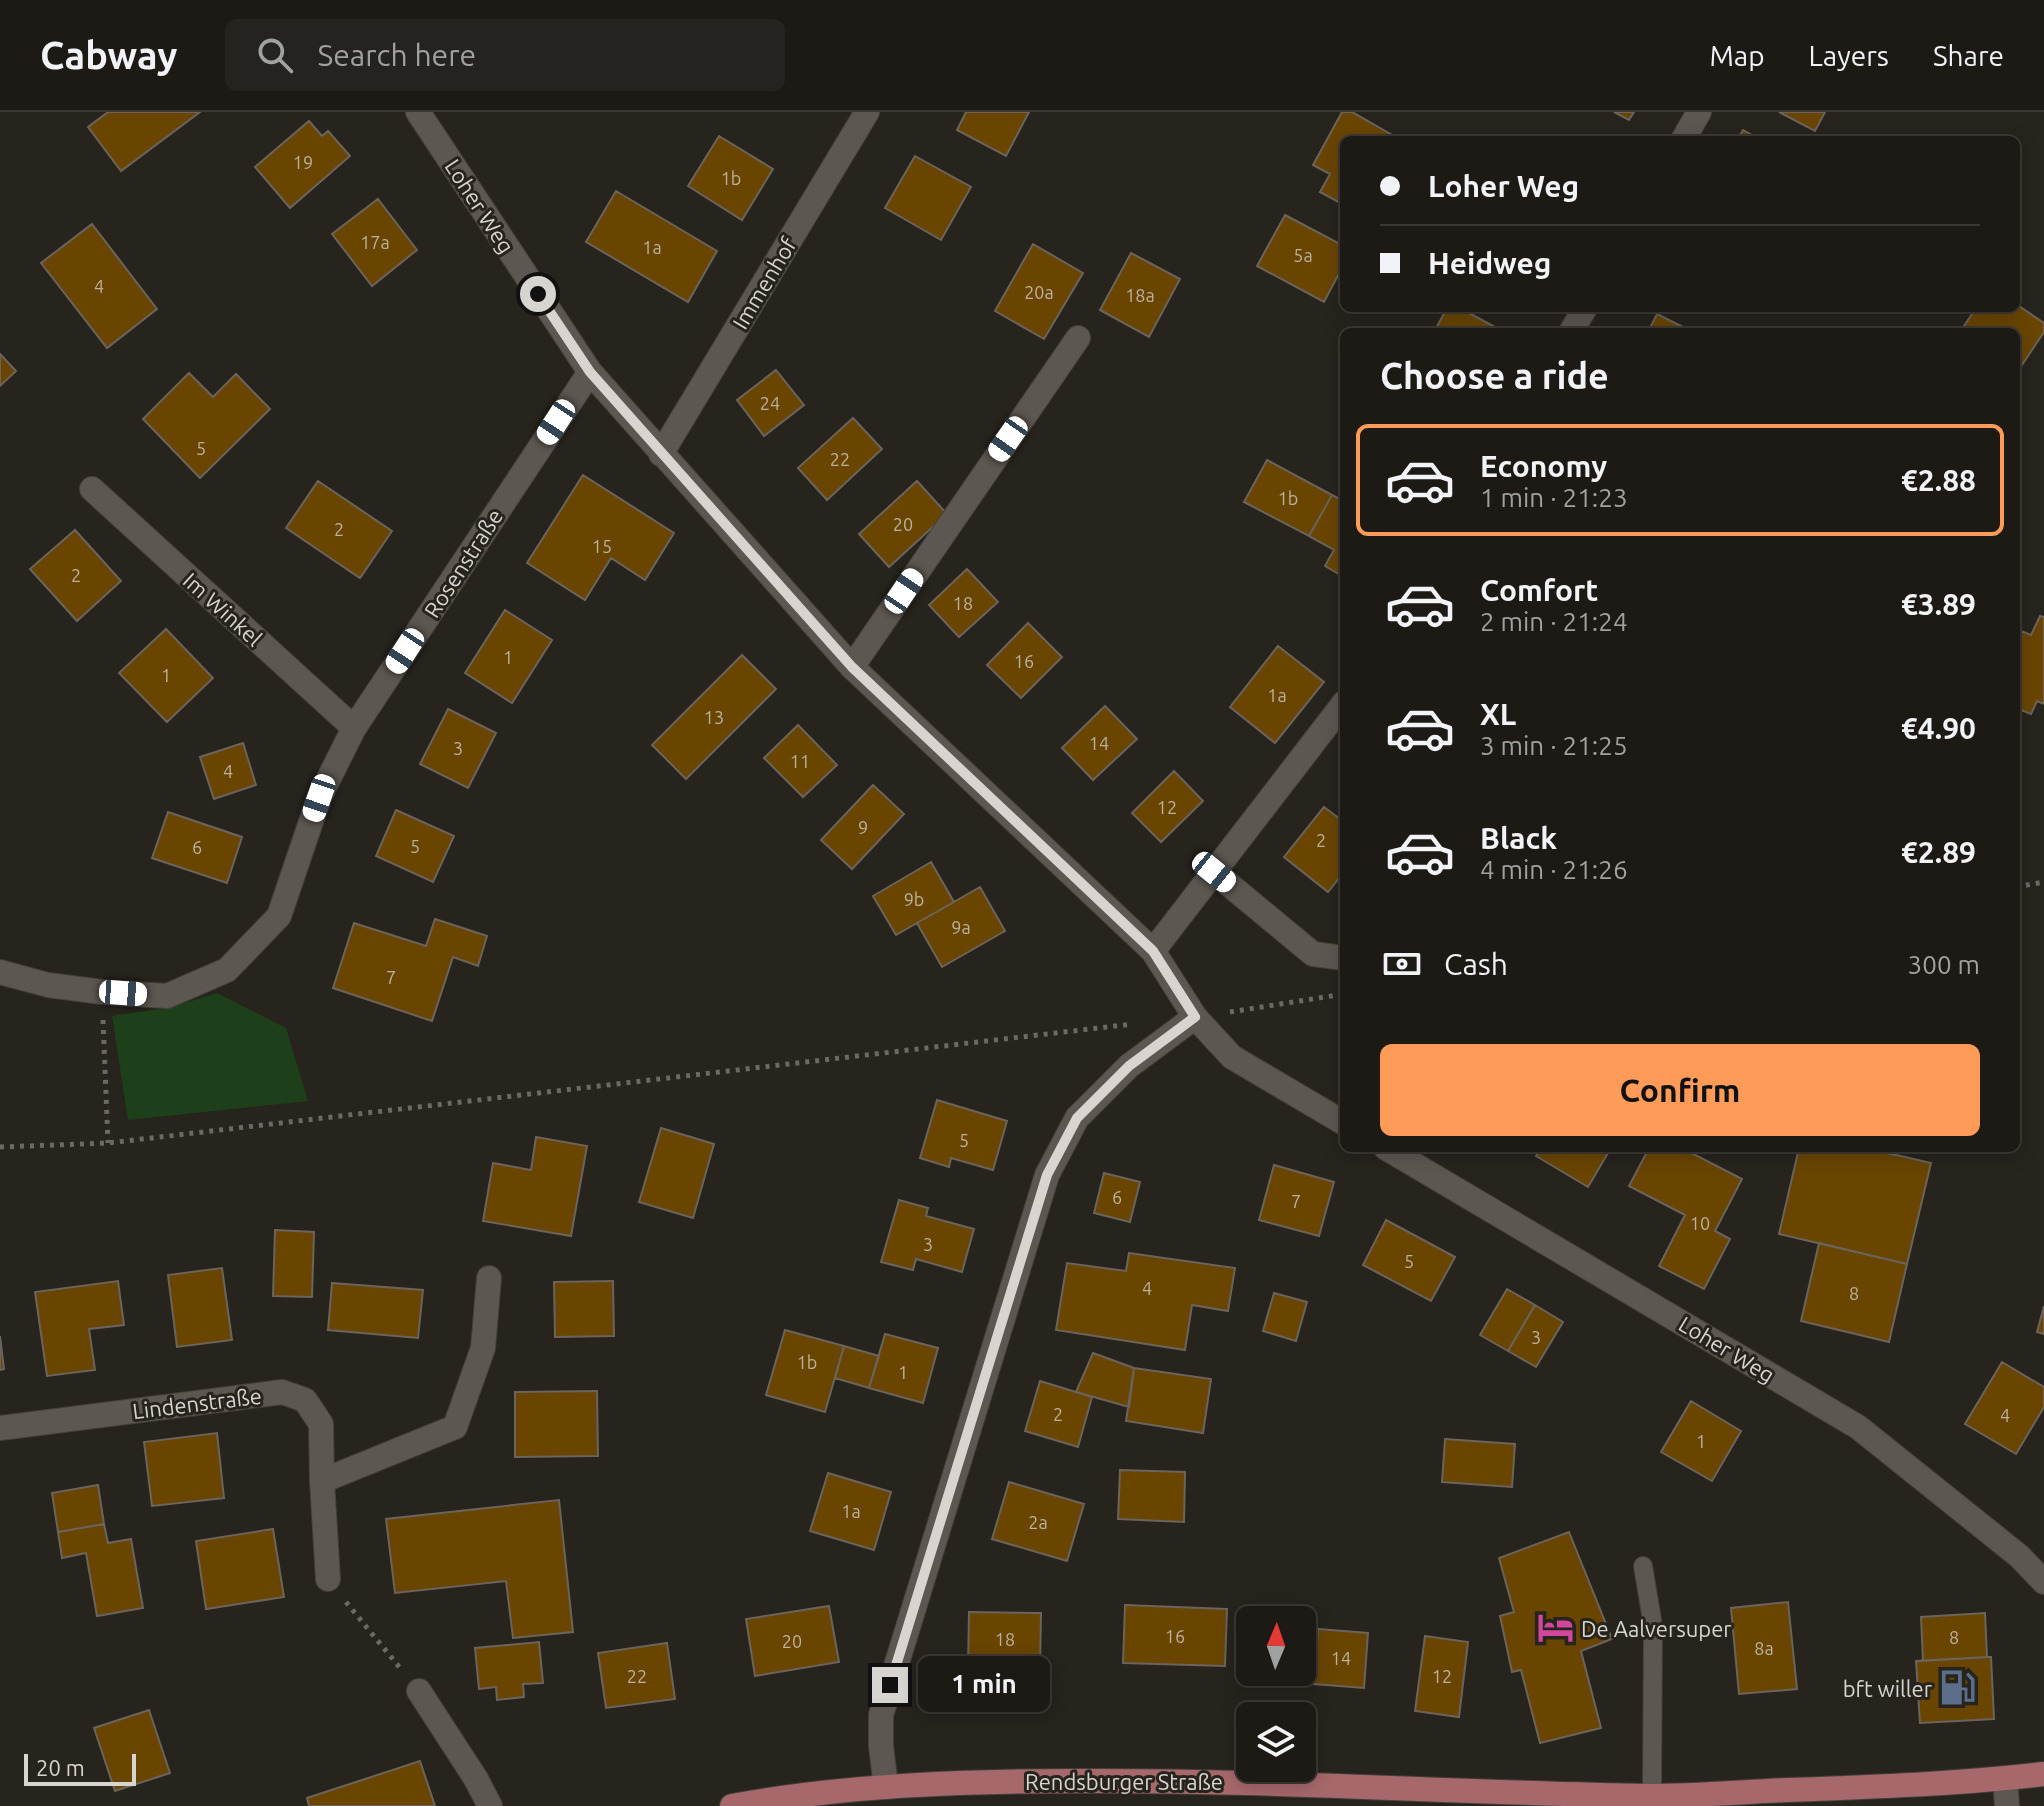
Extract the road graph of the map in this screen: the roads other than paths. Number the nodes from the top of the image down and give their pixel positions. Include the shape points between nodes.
1 (418, 112) edge
2 (867, 112) edge
3 (1699, 112) edge
4 (1685, 136) edge
5 (1078, 338) dead end
6 (590, 372) junction
7 (661, 454) junction
8 (92, 489) dead end
9 (852, 667) junction
10 (1340, 708) edge
11 (354, 728) junction
12 (1214, 872) junction
13 (1153, 951) junction
14 (1340, 957) edge
15 (0, 972) edge
16 (1195, 1017) junction
17 (1340, 1121) edge
18 (1393, 1152) edge
19 (489, 1278) dead end
20 (0, 1428) edge
21 (322, 1481) junction
22 (1643, 1566) dead end
23 (328, 1579) road end
24 (2044, 1582) edge
25 (419, 1691) road end
26 (2044, 1774) edge
27 (2005, 1778) junction
28 (886, 1787) junction
29 (1652, 1796) junction
30 (490, 1806) edge
31 (732, 1806) edge
32 (2007, 1806) edge

1 - 6 street, Loher Weg
2 - 7 street, Immenhof
3 - 4 street
5 - 9 street
6 - 7 street, Loher Weg
6 - 11 street, Rosenstraße
7 - 9 street, Loher Weg
8 - 11 street, Im Winkel
9 - 13 street, Loher Weg
10 - 12 street
11 - 15 street, Rosenstraße via 319,798 279,916 227,970 167,996 48,985
12 - 13 street
12 - 14 street via 1313,954
13 - 16 street, Loher Weg
16 - 17 street, Loher Weg via 1232,1057
16 - 28 street via 1129,1066 1077,1118 1047,1175 881,1715
18 - 24 street, Loher Weg via 1858,1427
19 - 21 street via 483,1348 455,1427
20 - 21 street, Lindenstraße via 282,1392 305,1400 321,1424
21 - 23 street, Lindenstraße
22 - 29 lane via 1653,1626
25 - 30 street
26 - 27 main road, Rendsburger Straße
27 - 29 main road, Rendsburger Straße
27 - 32 street
28 - 29 main road, Rendsburger Straße via 979,1781 1193,1781
28 - 31 main road, Rendsburger Straße

